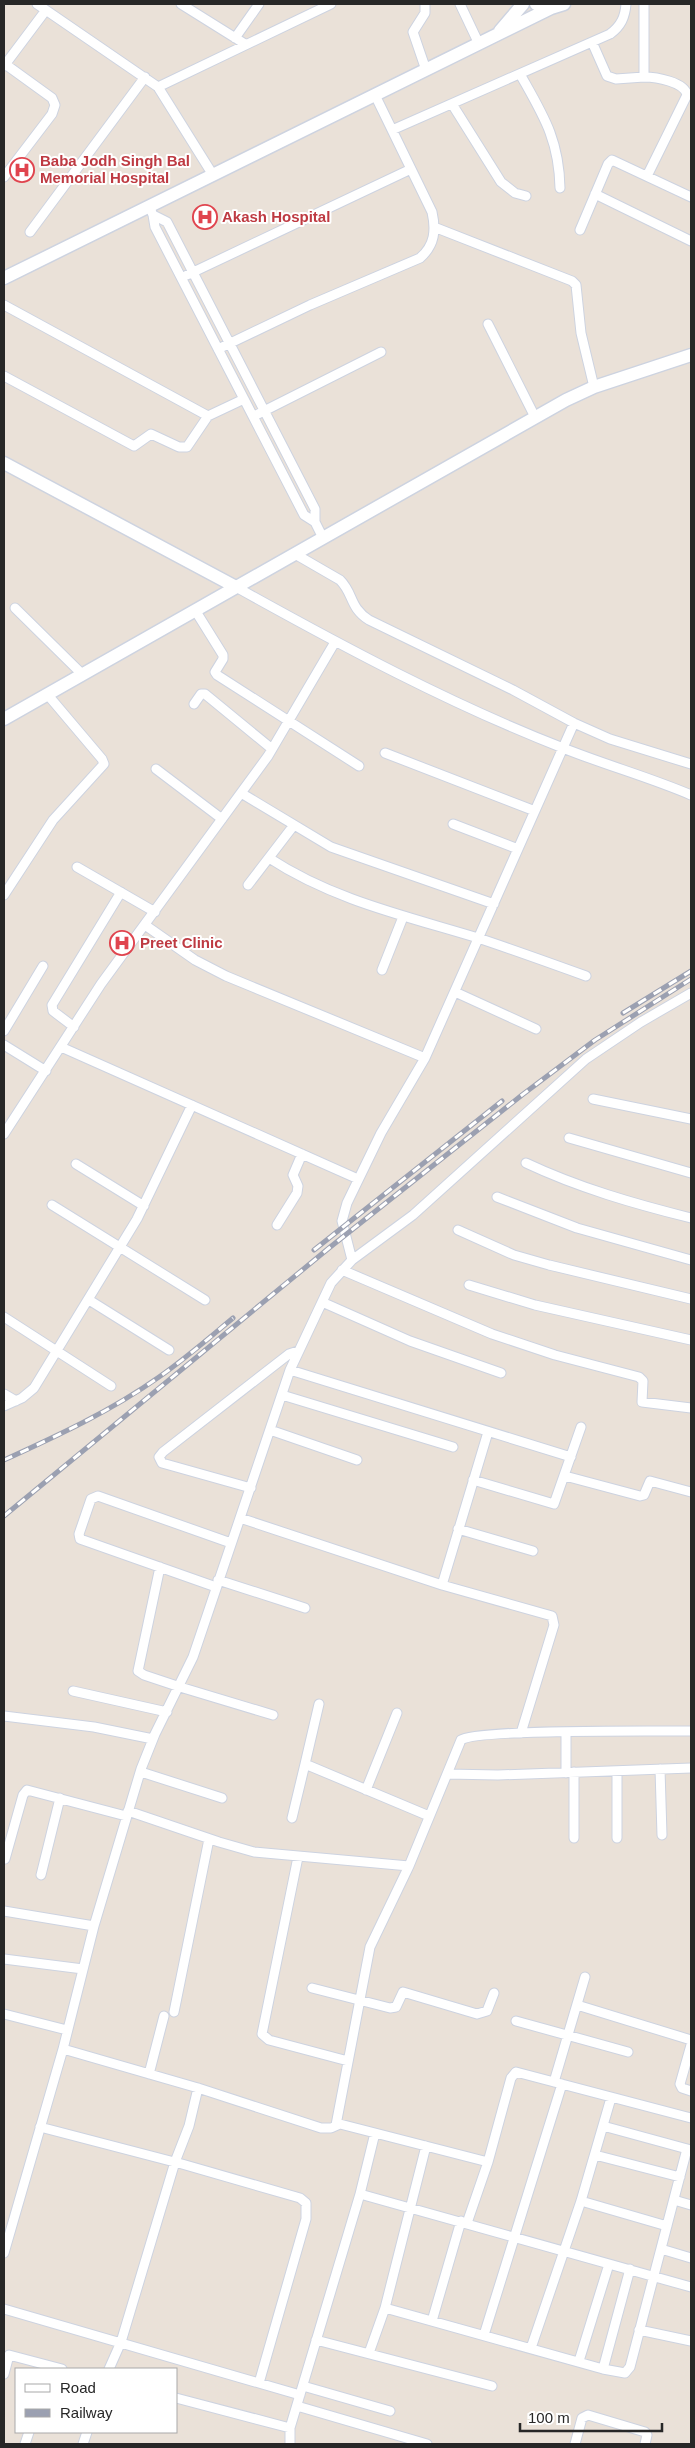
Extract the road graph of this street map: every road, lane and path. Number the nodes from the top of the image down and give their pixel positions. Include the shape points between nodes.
1 (37, 4) edge
2 (183, 4) edge
3 (259, 4) edge
4 (331, 4) edge
5 (425, 4) edge
6 (460, 4) edge
7 (523, 4) edge
8 (536, 4) edge
9 (564, 4) edge
10 (626, 4) edge
11 (644, 4) edge
12 (551, 8) junction
13 (46, 10) junction
14 (497, 34) junction
15 (235, 38) junction
16 (592, 42) junction
17 (245, 44) junction
18 (478, 44) junction
19 (4, 65) edge
20 (426, 70) junction
21 (520, 74) junction
22 (145, 77) junction
23 (644, 77) junction
24 (158, 87) junction
25 (375, 95) junction
26 (452, 104) junction
27 (392, 130) junction
28 (411, 169) junction
29 (213, 175) junction
30 (647, 176) junction
31 (4, 177) edge
32 (560, 188) dead end
33 (595, 194) junction
34 (526, 196) dead end
35 (691, 198) edge
36 (152, 210) junction
37 (434, 227) junction
38 (580, 230) dead end
39 (30, 232) dead end
40 (691, 242) edge
41 (192, 273) junction
42 (4, 278) edge
43 (181, 278) junction
44 (4, 305) edge
45 (488, 324) dead end
46 (227, 343) junction
47 (218, 349) junction
48 (381, 352) dead end
49 (691, 355) edge
50 (4, 376) edge
51 (594, 387) junction
52 (244, 399) junction
53 (263, 412) junction
54 (208, 416) junction
55 (253, 417) junction
56 (535, 417) junction
57 (4, 463) edge
58 (314, 522) junction
59 (323, 538) junction
60 (294, 554) junction
61 (236, 587) junction
62 (15, 608) dead end
63 (195, 610) junction
64 (335, 642) junction
65 (82, 674) junction
66 (47, 694) junction
67 (194, 704) dead end
68 (4, 719) edge
69 (289, 720) junction
70 (574, 723) junction
71 (563, 748) junction
72 (272, 749) junction
73 (385, 753) dead end
74 (691, 764) edge
75 (359, 766) dead end
76 (156, 769) dead end
77 (242, 793) junction
78 (691, 795) edge
79 (535, 811) junction
80 (222, 819) junction
81 (453, 824) dead end
82 (294, 825) junction
83 (518, 849) junction
84 (269, 858) junction
85 (77, 867) dead end
86 (248, 885) dead end
87 (121, 892) junction
88 (4, 895) edge
89 (494, 904) junction
90 (155, 912) junction
91 (403, 917) junction
92 (145, 925) junction
93 (479, 938) junction
94 (43, 966) dead end
95 (382, 970) dead end
96 (586, 976) dead end
97 (455, 992) junction
98 (691, 993) edge
99 (74, 1027) junction
100 (536, 1029) dead end
101 (4, 1031) edge
102 (4, 1044) edge
103 (61, 1048) junction
104 (425, 1058) junction
105 (46, 1071) junction
106 (593, 1099) dead end
107 (192, 1105) junction
108 (691, 1119) edge
109 (4, 1134) edge
110 (569, 1138) dead end
111 (302, 1154) junction
112 (526, 1163) dead end
113 (76, 1164) dead end
114 (691, 1172) edge
115 (358, 1179) junction
116 (497, 1197) dead end
117 (52, 1205) dead end
118 (144, 1206) junction
119 (691, 1218) edge
120 (277, 1225) dead end
121 (458, 1230) dead end
122 (121, 1246) junction
123 (352, 1260) junction
124 (691, 1260) edge
125 (342, 1270) junction
126 (469, 1285) dead end
127 (691, 1299) edge
128 (89, 1300) junction
129 (205, 1300) dead end
130 (322, 1302) junction
131 (4, 1317) edge
132 (691, 1340) edge
133 (169, 1350) dead end
134 (57, 1351) junction
135 (298, 1351) junction
136 (290, 1370) junction
137 (501, 1373) dead end
138 (111, 1386) dead end
139 (4, 1394) edge
140 (282, 1395) junction
141 (16, 1401) junction
142 (4, 1406) edge
143 (691, 1408) edge
144 (581, 1427) dead end
145 (270, 1430) junction
146 (488, 1432) junction
147 (453, 1447) dead end
148 (571, 1457) junction
149 (357, 1460) dead end
150 (565, 1476) junction
151 (473, 1480) junction
152 (251, 1488) junction
153 (691, 1492) edge
154 (240, 1518) junction
155 (458, 1529) junction
156 (231, 1542) junction
157 (533, 1550) dead end
158 (160, 1567) junction
159 (217, 1583) junction
160 (442, 1584) junction
161 (305, 1608) dead end
162 (180, 1687) junction
163 (73, 1691) dead end
164 (319, 1704) dead end
165 (167, 1712) junction
166 (397, 1713) dead end
167 (273, 1715) dead end
168 (4, 1716) edge
169 (691, 1731) edge
170 (566, 1732) junction
171 (521, 1734) junction
172 (153, 1739) junction
173 (306, 1764) junction
174 (691, 1768) edge
175 (660, 1769) junction
176 (617, 1770) junction
177 (141, 1772) junction
178 (570, 1772) junction
179 (447, 1774) junction
180 (366, 1790) junction
181 (60, 1798) junction
182 (222, 1798) dead end
183 (127, 1814) junction
184 (429, 1816) junction
185 (292, 1818) dead end
186 (662, 1835) dead end
187 (574, 1838) dead end
188 (617, 1838) dead end
189 (209, 1839) junction
190 (298, 1857) junction
191 (5, 1859) edge
192 (409, 1866) junction
193 (41, 1876) dead end
194 (4, 1911) edge
195 (94, 1926) junction
196 (4, 1959) edge
197 (83, 1969) junction
198 (585, 1977) dead end
199 (312, 1988) dead end
200 (494, 1993) dead end
201 (360, 2001) junction
202 (576, 2006) junction
203 (174, 2012) dead end
204 (4, 2014) edge
205 (164, 2016) dead end
206 (516, 2021) dead end
207 (67, 2030) junction
208 (568, 2035) junction
209 (691, 2040) edge
210 (691, 2045) edge
211 (62, 2049) junction
212 (628, 2052) dead end
213 (348, 2062) junction
214 (149, 2074) junction
215 (558, 2083) junction
216 (198, 2088) junction
217 (691, 2091) edge
218 (611, 2098) junction
219 (691, 2118) edge
220 (336, 2125) junction
221 (603, 2126) junction
222 (40, 2127) junction
223 (375, 2133) junction
224 (426, 2146) junction
225 (689, 2149) edge
226 (595, 2155) junction
227 (176, 2162) junction
228 (488, 2162) junction
229 (680, 2176) junction
230 (360, 2194) junction
231 (674, 2200) junction
232 (581, 2201) junction
233 (691, 2205) edge
234 (412, 2208) junction
235 (464, 2222) junction
236 (667, 2226) junction
237 (514, 2236) junction
238 (661, 2249) junction
239 (563, 2251) junction
240 (4, 2252) edge
241 (691, 2258) edge
242 (609, 2264) junction
243 (630, 2270) junction
244 (654, 2276) junction
245 (691, 2287) edge
246 (385, 2308) junction
247 (4, 2310) edge
248 (432, 2320) junction
249 (639, 2330) junction
250 (484, 2335) junction
251 (316, 2340) junction
252 (691, 2341) edge
253 (121, 2342) junction
254 (531, 2348) junction
255 (369, 2353) junction
256 (6, 2354) edge
257 (579, 2361) junction
258 (47, 2367) edge
259 (109, 2368) edge
260 (603, 2369) junction
261 (4, 2374) edge
262 (259, 2382) junction
263 (492, 2386) dead end
264 (302, 2390) junction
265 (178, 2399) edge
266 (297, 2406) junction
267 (390, 2411) dead end
268 (290, 2428) junction
269 (290, 2444) edge
270 (427, 2444) edge
271 (575, 2444) edge
272 (646, 2444) edge

1 - 13 street
2 - 15 street
3 - 15 street
4 - 17 street
5 - 20 street via 425,13 413,32
6 - 18 street
7 - 14 main road
8 - 12 main road
9 - 12 main road
10 - 16 street via 618,29
11 - 23 street
12 - 14 main road
13 - 19 street
13 - 22 street
14 - 18 main road
15 - 17 street
16 - 21 street
16 - 23 street via 607,76
17 - 24 street
18 - 20 main road
19 - 31 street via 52,98 55,105 52,114
20 - 25 main road
21 - 26 street
21 - 32 street via 556,145
22 - 24 street
22 - 39 street
23 - 30 street via 684,88 687,95
24 - 29 street
25 - 27 street
25 - 29 main road
26 - 27 street
26 - 34 street via 502,182 515,194
27 - 28 street
28 - 37 street via 432,212
28 - 41 street
29 - 36 main road
30 - 33 street via 612,160
30 - 35 street
33 - 38 street
33 - 40 street
36 - 41 street via 167,222
36 - 42 main road
36 - 43 street via 155,227
37 - 46 street via 432,244 420,258
37 - 51 street via 576,285 581,333
41 - 43 street
41 - 46 street
43 - 47 street
44 - 54 street
45 - 56 street
46 - 47 street
46 - 53 street
47 - 52 street
48 - 53 street
49 - 51 main road
50 - 54 street via 134,446 151,434 179,447 187,447
51 - 56 main road
52 - 54 street
52 - 55 street
53 - 55 street
53 - 58 street via 315,510
55 - 58 street via 304,515
56 - 59 main road
57 - 61 main road
58 - 59 street
59 - 60 main road
60 - 61 main road
60 - 70 street via 340,580 346,586 354,608 369,620
61 - 63 main road
61 - 64 street
62 - 65 street
63 - 65 main road
63 - 69 street via 223,655 215,672 217,675
64 - 69 street
64 - 71 street
65 - 66 main road
66 - 68 main road
66 - 88 street via 104,764 53,820
67 - 72 street via 201,694 205,694
69 - 72 street
69 - 75 street
70 - 71 street
70 - 74 street via 610,739
71 - 78 street
71 - 79 street
72 - 77 street
73 - 79 street
76 - 80 street
77 - 80 street
77 - 82 street
79 - 83 street
80 - 90 street
81 - 83 street
82 - 84 street
82 - 89 street via 331,847
83 - 89 street
84 - 86 street
84 - 91 street via 314,884
85 - 87 street
87 - 90 street
87 - 99 street via 52,1005 53,1011
89 - 93 street
90 - 92 street
91 - 93 street
91 - 95 street
92 - 99 street
92 - 104 street via 195,960 226,976
93 - 96 street
93 - 97 street
94 - 101 street
97 - 100 street
97 - 104 street
98 - 123 street via 586,1058 413,1215
99 - 103 street
102 - 105 street
103 - 105 street
103 - 107 street
104 - 115 street
105 - 109 street
106 - 108 street
107 - 111 street
107 - 118 street
110 - 114 street
111 - 115 street
111 - 120 street via 293,1175 297,1193
112 - 119 street via 604,1194
113 - 118 street
115 - 123 street via 342,1221
116 - 124 street via 577,1228
117 - 122 street
118 - 122 street
121 - 127 street via 514,1255 549,1266
122 - 128 street
122 - 129 street
123 - 125 street
125 - 130 street
125 - 143 street via 492,1334 639,1377 643,1381 642,1402
126 - 132 street via 544,1307
128 - 133 street
128 - 134 street
130 - 135 street
130 - 137 street via 410,1341
131 - 134 street
134 - 138 street
134 - 141 street via 34,1388
135 - 136 street
135 - 152 street via 289,1354 159,1458 162,1463
136 - 140 street
136 - 146 street
139 - 141 street
140 - 145 street
140 - 147 street
141 - 142 street
144 - 148 street
145 - 149 street
145 - 152 street
146 - 148 street
146 - 151 street
148 - 150 street
150 - 151 street via 554,1504
150 - 153 street via 640,1496 644,1495 650,1482
151 - 155 street
152 - 154 street
154 - 156 street
154 - 160 street
155 - 157 street
155 - 160 street
156 - 158 street via 98,1496 92,1497 80,1539
156 - 159 street
158 - 159 street
158 - 162 street via 138,1671 144,1676
159 - 161 street
159 - 162 street via 203,1630
160 - 171 street via 552,1616 554,1625
162 - 165 street
162 - 167 street
163 - 165 street
164 - 173 street
165 - 172 street
166 - 180 street
168 - 172 street
169 - 170 street
170 - 171 street
170 - 178 street
171 - 179 street via 464,1738
172 - 177 street
173 - 180 street
173 - 185 street
174 - 175 street
175 - 176 street
175 - 186 street
176 - 178 street
176 - 188 street
177 - 182 street
177 - 183 street
178 - 179 street
178 - 187 street
179 - 184 street
180 - 184 street
181 - 183 street
181 - 191 street via 31,1790 24,1792
181 - 193 street
183 - 189 street
183 - 195 street
184 - 192 street
189 - 190 street via 254,1852
189 - 203 street
190 - 192 street
190 - 213 street via 262,2034 269,2040
192 - 201 street via 370,1947
194 - 195 street
195 - 197 street
196 - 197 street
197 - 207 street
198 - 202 street
199 - 201 street
200 - 201 street via 487,2011 477,2014 403,1992 393,2008
201 - 213 street
202 - 208 street
202 - 209 street
204 - 207 street
205 - 214 street
206 - 208 street
207 - 211 street
208 - 212 street
208 - 215 street
210 - 217 street via 680,2082 682,2088
211 - 214 street
211 - 222 street
213 - 220 street
214 - 216 street
215 - 218 street
215 - 228 street via 521,2072 513,2074
215 - 237 street
216 - 220 street via 321,2128
216 - 227 street
218 - 219 street
218 - 221 street
220 - 223 street
221 - 225 street
221 - 226 street
222 - 227 street
222 - 240 street
223 - 224 street
223 - 230 street
224 - 228 street
224 - 234 street
225 - 229 street
226 - 229 street
226 - 232 street
227 - 253 street
227 - 262 street via 300,2198 306,2203 306,2219
228 - 235 street
229 - 231 street
230 - 234 street
230 - 251 street
231 - 233 street
231 - 236 street
232 - 236 street
232 - 239 street
234 - 235 street
234 - 246 street
235 - 237 street
235 - 248 street
236 - 238 street
237 - 239 street
237 - 250 street
238 - 241 street
238 - 244 street
239 - 242 street
239 - 254 street
242 - 243 street
242 - 257 street
243 - 244 street
243 - 260 street
244 - 245 street
244 - 249 street
246 - 248 street
246 - 255 street
247 - 253 street
248 - 250 street
249 - 252 street
249 - 260 street via 628,2370 622,2374
250 - 254 street
251 - 255 street
251 - 264 street
253 - 259 street
253 - 262 street
254 - 257 street
255 - 263 street
256 - 258 street
256 - 261 street
257 - 260 street
262 - 264 street
264 - 266 street
264 - 267 street
265 - 268 street
266 - 268 street
266 - 270 street
268 - 269 street
271 - 272 street via 582,2418 588,2415 645,2432

